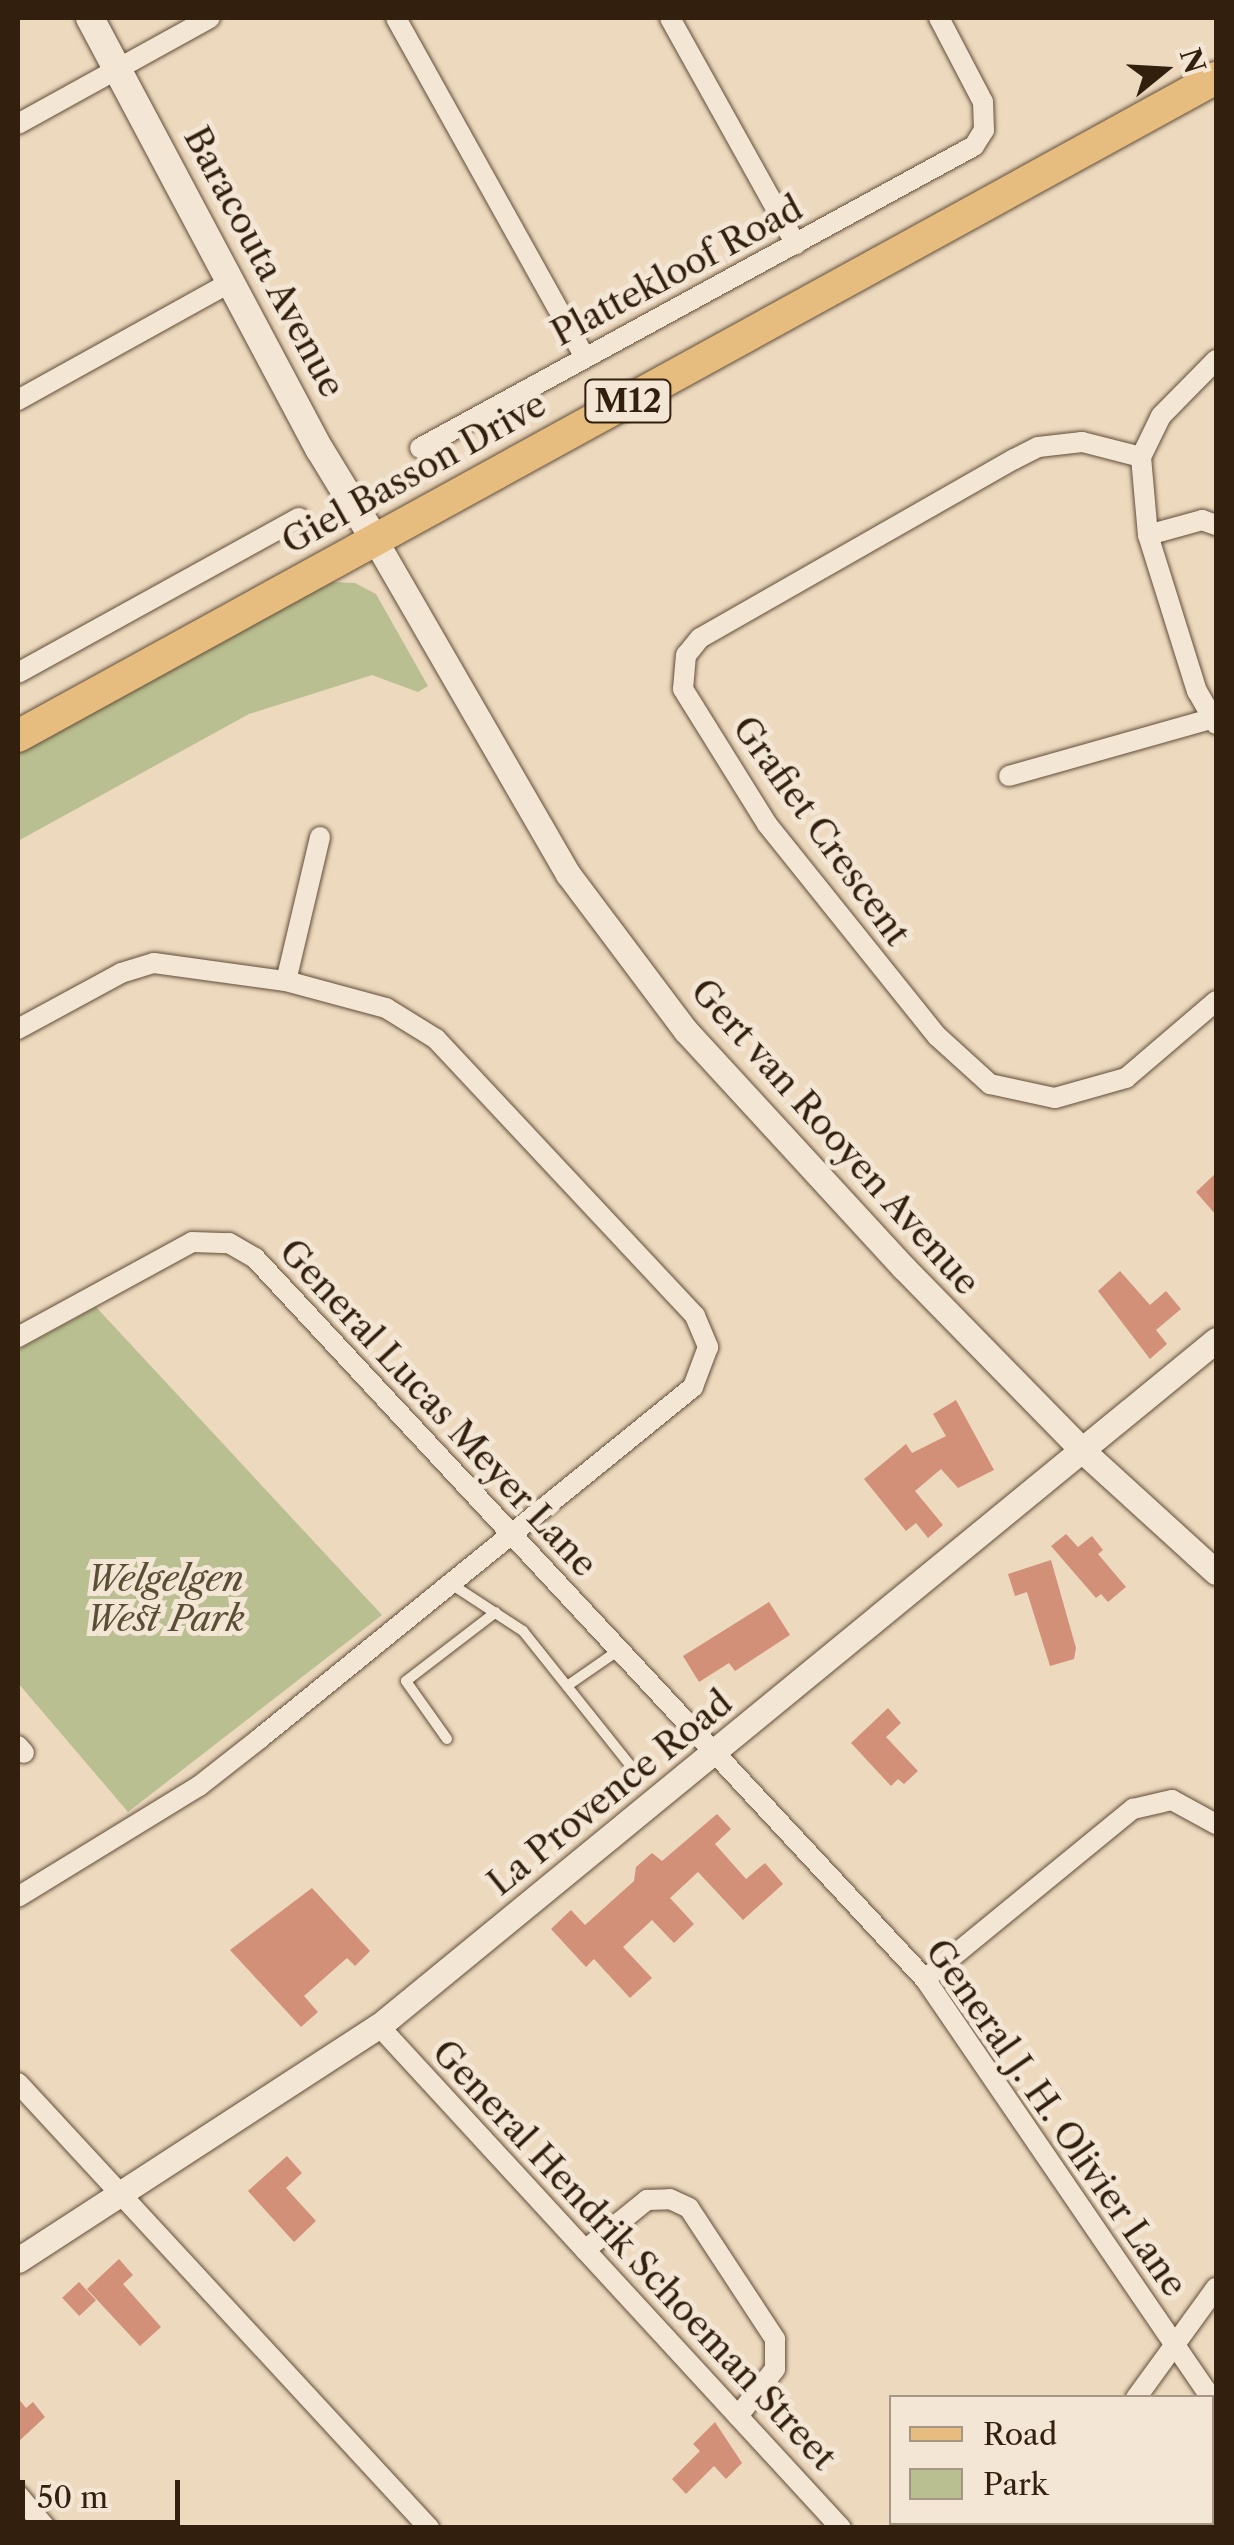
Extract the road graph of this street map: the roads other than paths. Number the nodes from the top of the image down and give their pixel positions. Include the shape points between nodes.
1 (90, 18) edge
2 (210, 18) edge
3 (396, 18) edge
4 (670, 18) edge
5 (938, 18) edge
6 (116, 68) junction
7 (1216, 78) edge
8 (18, 124) edge
9 (796, 244) junction
10 (233, 281) junction
11 (585, 357) junction
12 (1216, 360) edge
13 (18, 400) edge
14 (420, 448) dead end
15 (1142, 457) junction
16 (299, 518) dead end
17 (1216, 525) edge
18 (1148, 536) junction
19 (375, 540) junction
20 (20, 665) edge
21 (1214, 721) edge
22 (18, 736) edge
23 (1008, 776) dead end
24 (320, 836) dead end
25 (286, 982) junction
26 (1216, 1001) edge
27 (18, 1029) edge
28 (18, 1337) edge
29 (1216, 1340) edge
30 (1085, 1453) junction
31 (511, 1534) junction
32 (1216, 1572) edge
33 (450, 1584) junction
34 (496, 1612) junction
35 (619, 1650) junction
36 (567, 1686) junction
37 (447, 1739) dead end
38 (714, 1752) junction
39 (630, 1766) dead end
40 (1216, 1824) edge
41 (18, 1898) edge
42 (926, 1980) junction
43 (379, 2026) junction
44 (18, 2083) edge
45 (120, 2196) junction
46 (585, 2250) junction
47 (18, 2260) edge
48 (1216, 2288) edge
49 (1176, 2343) junction
50 (1138, 2395) edge
51 (1209, 2395) edge
52 (738, 2416) junction
53 (18, 2495) edge
54 (46, 2528) edge
55 (429, 2528) edge
56 (840, 2528) edge

1 - 6 main road, Baracouta Avenue
2 - 6 street
3 - 11 street
4 - 9 street
5 - 9 street, Plattekloof Road via 985,112 984,130 965,153
6 - 8 street
6 - 10 main road, Baracouta Avenue
7 - 19 main road, Giel Basson Drive / M12
9 - 11 street, Plattekloof Road
10 - 13 street
10 - 19 main road, Baracouta Avenue
11 - 14 street, Plattekloof Road
12 - 15 street via 1162,416
15 - 18 street
15 - 26 street, Grafiet Crescent via 1082,442 1038,447 1014,458 700,638 686,655 683,689 768,824 928,1026 990,1084 1055,1098 1126,1078
16 - 20 street
17 - 18 street via 1202,520
18 - 21 street
19 - 22 main road, Giel Basson Drive / M12
19 - 30 street, Gert van Rooyen Avenue via 510,783 629,958 755,1112
21 - 23 street
24 - 25 street
25 - 27 street via 154,963 120,973
25 - 31 street via 386,1008 436,1040 704,1331 706,1363 693,1386
28 - 31 street, General Lucas Meyer Lane via 192,1242 242,1248
29 - 30 street, La Provence Road
30 - 32 street, Gert van Rooyen Avenue
30 - 38 street, La Provence Road
31 - 33 street
31 - 35 street, General Lucas Meyer Lane
33 - 34 lane
33 - 41 street via 199,1786
34 - 36 lane via 524,1632
34 - 37 lane via 406,1681
35 - 36 lane
35 - 38 street, General Lucas Meyer Lane
36 - 39 lane
38 - 42 street, General J. H. Olivier Lane
38 - 43 street, La Provence Road
40 - 42 street via 1172,1800 1133,1809
42 - 49 street, General J. H. Olivier Lane
43 - 45 street, La Provence Road
43 - 46 street, General Hendrik Schoeman Street
44 - 45 street
45 - 47 street, La Provence Road
45 - 55 street
46 - 52 street, General Hendrik Schoeman Street
46 - 52 street via 647,2200 670,2198 689,2208 775,2338 775,2369
48 - 49 street
49 - 50 street
49 - 51 street, General J. H. Olivier Lane
52 - 56 street, General Hendrik Schoeman Street
53 - 54 street

